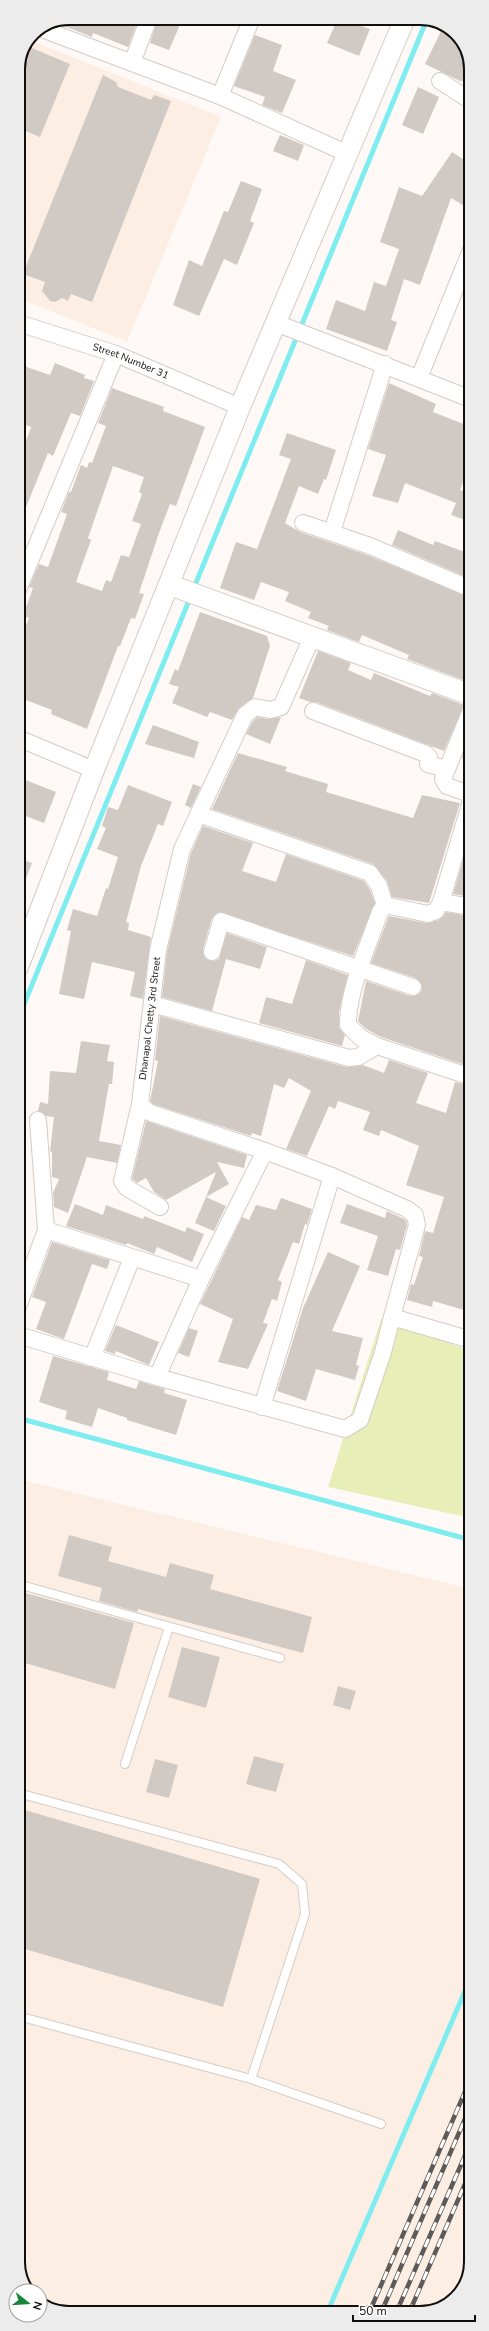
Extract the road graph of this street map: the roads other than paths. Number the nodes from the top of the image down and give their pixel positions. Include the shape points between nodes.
1 (146, 25) edge
2 (249, 25) edge
3 (402, 25) edge
4 (47, 31) edge
5 (132, 63) junction
6 (440, 81) dead end
7 (220, 96) junction
8 (464, 97) edge
9 (348, 154) junction
10 (464, 267) edge
11 (25, 328) edge
12 (291, 328) junction
13 (116, 354) junction
14 (386, 364) junction
15 (418, 378) junction
16 (464, 396) edge
17 (240, 407) junction
18 (303, 523) dead end
19 (332, 532) junction
20 (25, 573) edge
21 (179, 587) junction
22 (464, 587) edge
23 (312, 637) junction
24 (464, 692) edge
25 (313, 711) dead end
26 (464, 727) edge
27 (25, 741) edge
28 (446, 769) junction
29 (94, 770) junction
30 (464, 792) edge
31 (198, 814) junction
32 (464, 825) edge
33 (441, 902) junction
34 (385, 905) junction
35 (464, 906) edge
36 (25, 949) edge
37 (212, 952) dead end
38 (360, 967) junction
39 (413, 987) dead end
40 (152, 1004) junction
41 (377, 1046) junction
42 (464, 1075) edge
43 (140, 1104) junction
44 (38, 1120) dead end
45 (265, 1151) junction
46 (332, 1176) junction
47 (160, 1207) dead end
48 (46, 1230) junction
49 (132, 1258) junction
50 (202, 1279) junction
51 (25, 1287) edge
52 (392, 1317) junction
53 (25, 1337) edge
54 (464, 1338) edge
55 (92, 1358) junction
56 (157, 1377) junction
57 (262, 1407) junction
58 (25, 1586) edge
59 (169, 1627) junction
60 (280, 1658) dead end
61 (125, 1764) dead end
62 (25, 1795) edge
63 (25, 2018) edge
64 (251, 2079) junction
65 (382, 2124) dead end

1 - 5 street
2 - 7 street
3 - 9 street
4 - 5 street
5 - 7 street
6 - 8 street
7 - 9 street
9 - 12 street
10 - 15 street
11 - 13 street, Street Number 31
12 - 14 street
12 - 17 street
13 - 17 street, Street Number 31
13 - 20 street
14 - 15 street
14 - 19 street
15 - 16 street
17 - 21 street
18 - 19 street
19 - 22 street
21 - 23 street
21 - 29 street
23 - 24 street
23 - 31 street, Dhanapal Chetty 3rd Street via 281,707 270,710 255,707 246,715
25 - 28 street via 426,754 429,757 428,764
26 - 28 street
27 - 29 street
28 - 30 street via 443,779 447,786
29 - 36 street
31 - 34 street via 370,873 379,886
31 - 40 street, Dhanapal Chetty 3rd Street via 178,864 158,950
32 - 33 street
33 - 34 street via 436,911 428,914
33 - 35 street
34 - 38 street via 380,912
37 - 38 street via 222,921
38 - 39 street
38 - 41 street via 348,1015 348,1025 361,1038
40 - 41 street via 348,1058
40 - 43 street, Dhanapal Chetty 3rd Street
41 - 42 street
43 - 45 street via 148,1112
43 - 47 street, Dhanapal Chetty 3rd Street via 122,1181 127,1188
44 - 48 street
45 - 46 street
45 - 50 street
46 - 52 street via 407,1209 415,1215 417,1225
46 - 57 street
48 - 49 street
48 - 51 street
49 - 50 street
49 - 55 street
50 - 56 street
52 - 54 street
52 - 57 street via 360,1420 345,1429 339,1429
53 - 55 street
55 - 56 street
56 - 57 street
58 - 59 lane
59 - 60 lane
59 - 61 lane
62 - 64 lane via 279,1864 302,1884 305,1914
63 - 64 lane
64 - 65 lane

